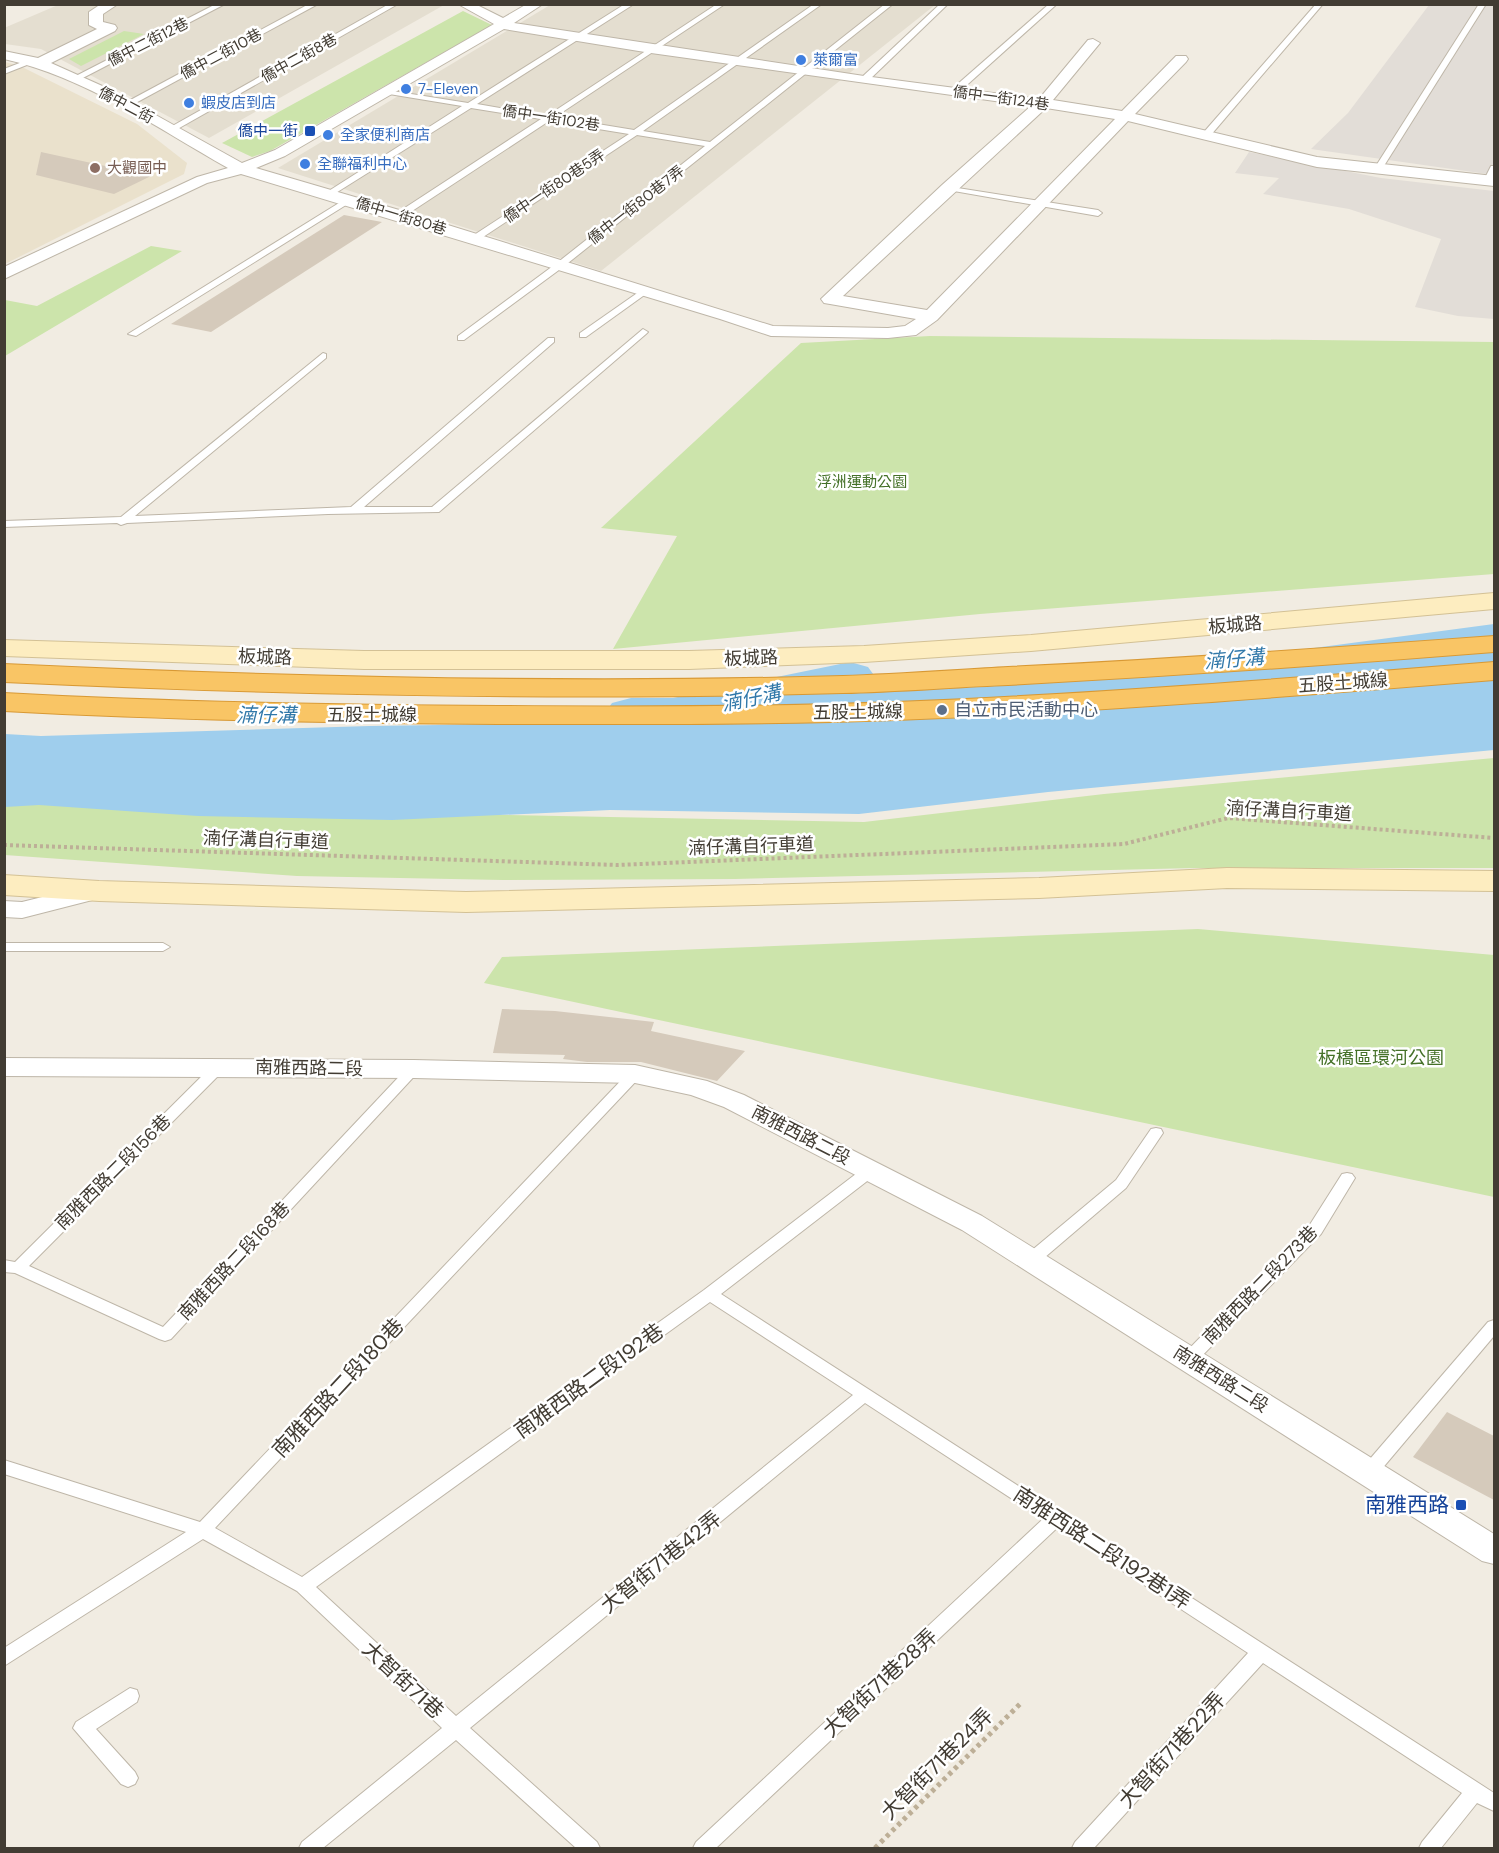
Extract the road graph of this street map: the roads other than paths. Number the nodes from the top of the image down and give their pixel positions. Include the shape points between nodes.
1 (112, 4) edge
2 (222, 4) edge
3 (315, 4) edge
4 (395, 4) edge
5 (464, 4) edge
6 (537, 4) edge
7 (631, 4) edge
8 (722, 4) edge
9 (819, 4) edge
10 (890, 4) edge
11 (945, 4) edge
12 (1054, 4) edge
13 (1320, 4) edge
14 (1484, 4) edge
15 (505, 24) junction
16 (578, 38) junction
17 (1093, 42) dead end
18 (651, 49) junction
19 (4, 55) edge
20 (1181, 59) dead end
21 (741, 60) junction
22 (37, 62) junction
23 (809, 70) junction
24 (4, 72) edge
25 (74, 78) junction
26 (864, 80) junction
27 (955, 91) junction
28 (389, 92) junction
29 (127, 104) junction
30 (1043, 104) junction
31 (471, 105) junction
32 (1127, 116) junction
33 (546, 117) junction
34 (171, 129) junction
35 (635, 133) junction
36 (1207, 134) junction
37 (712, 145) junction
38 (241, 169) junction
39 (1378, 169) junction
40 (1492, 176) edge
41 (948, 188) junction
42 (328, 194) junction
43 (350, 200) junction
44 (1042, 202) junction
45 (1098, 213) dead end
46 (400, 214) junction
47 (474, 239) junction
48 (561, 265) junction
49 (4, 274) edge
50 (646, 291) junction
51 (931, 316) junction
52 (643, 332) dead end
53 (133, 334) dead end
54 (583, 335) dead end
55 (461, 338) dead end
56 (551, 340) dead end
57 (323, 356) dead end
58 (355, 509) junction
59 (121, 522) junction
60 (4, 524) edge
61 (1494, 601) edge
62 (1494, 644) edge
63 (4, 648) edge
64 (1494, 672) edge
65 (4, 673) edge
66 (4, 702) edge
67 (1494, 881) edge
68 (4, 885) edge
69 (99, 891) junction
70 (4, 909) edge
71 (4, 946) edge
72 (163, 947) dead end
73 (4, 1067) edge
74 (219, 1067) junction
75 (414, 1069) junction
76 (634, 1074) junction
77 (1156, 1133) dead end
78 (870, 1171) junction
79 (1347, 1178) dead end
80 (1031, 1260) junction
81 (11, 1267) edge
82 (711, 1294) junction
83 (1494, 1326) edge
84 (1189, 1359) junction
85 (865, 1394) junction
86 (4, 1467) edge
87 (1368, 1472) junction
88 (1056, 1518) junction
89 (203, 1530) junction
90 (1494, 1551) edge
91 (303, 1586) junction
92 (1261, 1652) junction
93 (4, 1658) edge
94 (130, 1696) dead end
95 (457, 1729) junction
96 (128, 1778) dead end
97 (1475, 1791) junction
98 (1494, 1803) edge
99 (309, 1848) edge
100 (590, 1848) edge
101 (703, 1848) edge
102 (1082, 1848) edge
103 (1429, 1848) edge

1 - 22 street via 96,12 96,26 110,28
2 - 25 lane, 僑中二街12巷
3 - 29 lane, 僑中二街10巷
4 - 34 lane, 僑中二街8巷
5 - 15 street, 僑中一街124巷
6 - 15 street
7 - 16 lane
8 - 18 lane
9 - 21 lane, 僑中一街80巷5弄
10 - 23 lane, 僑中一街80巷7弄
11 - 26 lane
12 - 27 lane
13 - 36 lane
14 - 39 lane
15 - 16 street, 僑中一街124巷
15 - 28 street
16 - 18 street, 僑中一街124巷
16 - 31 lane
17 - 30 street
18 - 21 street, 僑中一街124巷
18 - 33 lane
19 - 22 street, 僑中二街
20 - 32 street, 僑中一街80巷
21 - 23 street, 僑中一街124巷
21 - 35 lane, 僑中一街80巷5弄
22 - 24 lane
22 - 25 street, 僑中二街
23 - 26 street, 僑中一街124巷
23 - 37 lane, 僑中一街80巷7弄
25 - 29 street, 僑中二街
26 - 27 street, 僑中一街124巷
27 - 30 street, 僑中一街124巷
28 - 31 lane, 僑中一街102巷
28 - 38 street via 280,153
29 - 34 street, 僑中二街
30 - 32 street, 僑中一街124巷
30 - 41 street
31 - 33 lane, 僑中一街102巷
31 - 42 lane
32 - 36 street, 僑中一街124巷
32 - 44 street, 僑中一街80巷
33 - 35 lane, 僑中一街102巷
33 - 46 lane
34 - 38 street, 僑中二街
35 - 37 lane, 僑中一街102巷
35 - 47 lane, 僑中一街80巷5弄
36 - 39 street, 僑中一街124巷 via 1317,162
37 - 48 lane, 僑中一街80巷7弄
38 - 42 street, 僑中一街80巷
38 - 49 street via 202,180
39 - 40 street, 僑中一街124巷
41 - 44 lane
41 - 51 street via 830,299
42 - 43 street, 僑中一街80巷
43 - 46 street, 僑中一街80巷
43 - 53 lane
44 - 45 lane
44 - 51 street, 僑中一街80巷
46 - 47 street, 僑中一街80巷
47 - 48 street, 僑中一街80巷
48 - 50 street, 僑中一街80巷
48 - 55 lane, 僑中一街80巷7弄
50 - 51 street, 僑中一街80巷 via 771,331 910,331
50 - 54 lane
52 - 58 lane via 435,510
56 - 58 lane
57 - 59 lane
58 - 59 lane
59 - 60 lane
61 - 63 street, 板城路 via 1042,642 689,660 364,660
62 - 65 highway, 五股土城線 via 1153,668 826,685 341,687
64 - 66 highway, 五股土城線 via 896,711 642,716 315,715
67 - 69 street via 1227,878 1038,888 466,902
68 - 69 street
69 - 70 street via 22,910
71 - 72 lane
73 - 74 street, 南雅西路二段
74 - 75 street, 南雅西路二段
74 - 81 lane, 南雅西路二段156巷
75 - 76 street, 南雅西路二段
75 - 81 lane, 南雅西路二段168巷 via 165,1335
76 - 78 street, 南雅西路二段 via 697,1087 734,1101
76 - 89 lane, 南雅西路二段180巷
77 - 80 lane via 1121,1184
78 - 80 street, 南雅西路二段 via 972,1223
78 - 82 lane, 南雅西路二段192巷
79 - 84 lane, 南雅西路二段273巷 via 1315,1230
80 - 84 street, 南雅西路二段
82 - 85 lane, 南雅西路二段192巷1弄
82 - 91 lane, 南雅西路二段192巷
83 - 87 lane
84 - 87 street, 南雅西路二段
85 - 88 lane, 南雅西路二段192巷1弄
85 - 95 lane, 大智街71巷42弄
86 - 89 lane, 大智街71巷
87 - 90 street, 南雅西路二段
88 - 92 lane, 南雅西路二段192巷1弄
88 - 101 lane, 大智街71巷28弄
89 - 91 lane, 大智街71巷
89 - 93 lane, 南雅西路二段180巷
91 - 95 lane, 大智街71巷
92 - 97 lane, 南雅西路二段192巷1弄
92 - 102 lane, 大智街71巷22弄
94 - 96 lane via 83,1728
95 - 99 lane, 大智街71巷42弄
95 - 100 lane, 大智街71巷
97 - 98 lane, 南雅西路二段192巷1弄
97 - 103 lane

